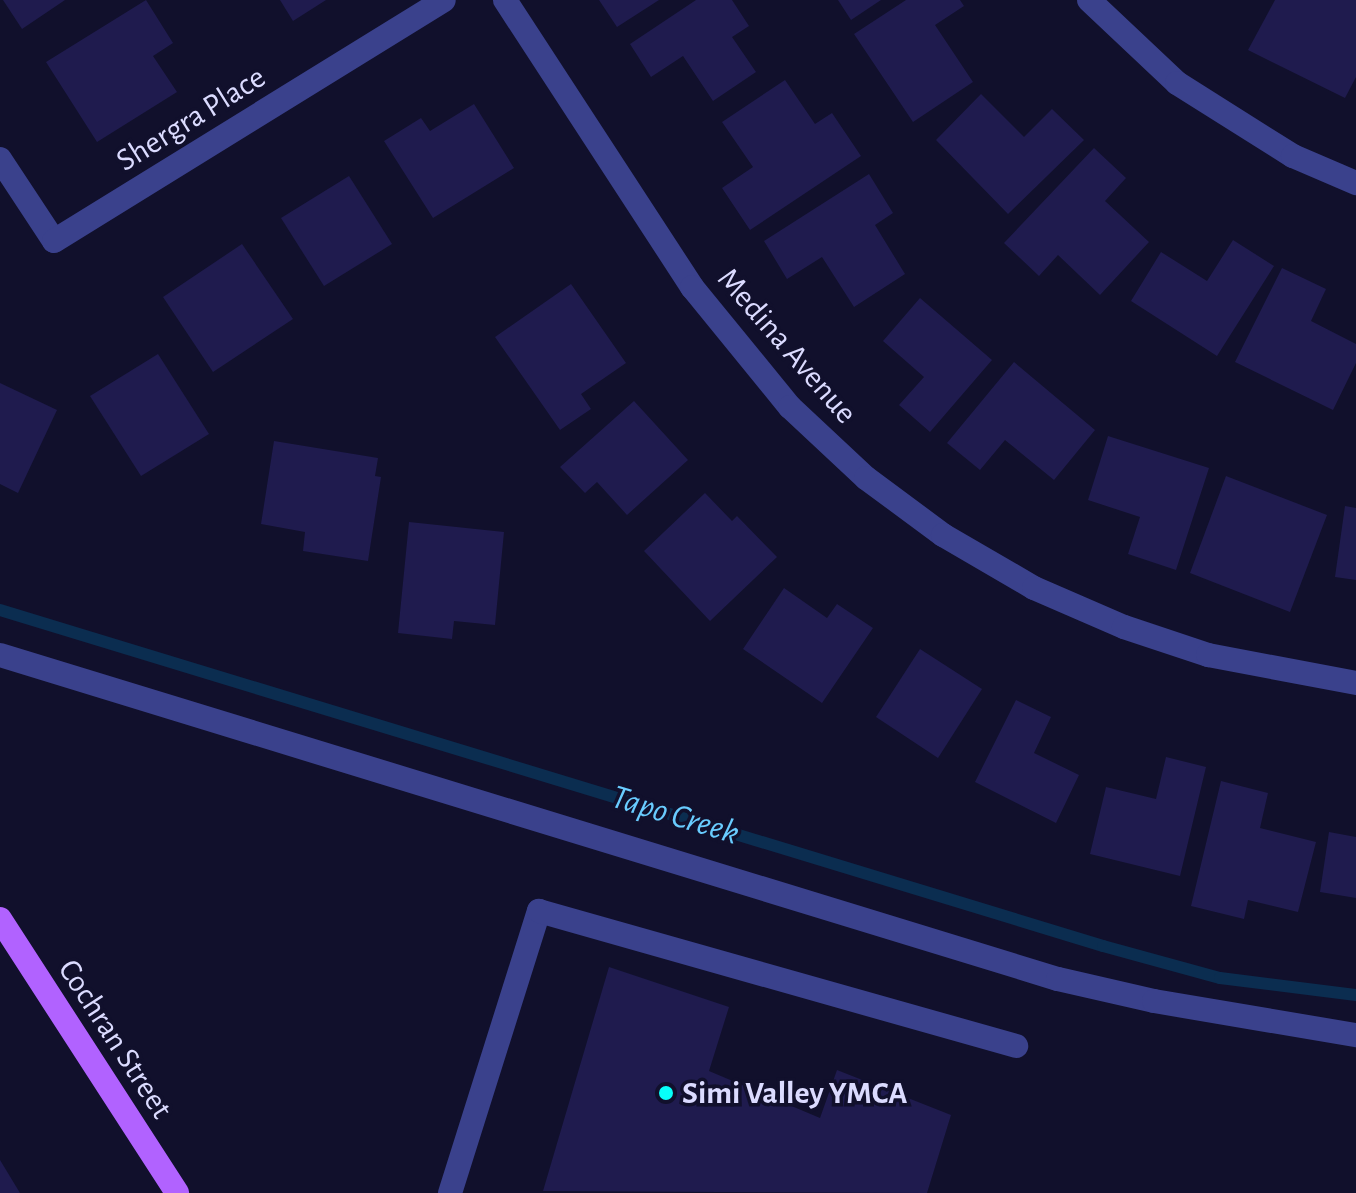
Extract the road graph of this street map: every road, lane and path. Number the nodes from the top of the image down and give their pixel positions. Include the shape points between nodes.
1 (444, 0) edge
2 (505, 0) edge
3 (1089, 0) edge
4 (0, 159) edge
5 (1356, 183) edge
6 (0, 655) edge
7 (1356, 683) edge
8 (0, 919) edge
9 (1356, 1035) edge
10 (1016, 1046) dead end
11 (177, 1193) edge
12 (450, 1193) edge

1 - 4 street, Shergra Place via 54,241
2 - 7 street, Medina Avenue via 692,287 790,407 866,478 943,535 1021,580 1124,627 1208,655
3 - 5 street via 1177,83 1293,156
6 - 9 street via 1058,979
8 - 11 main road, Cochran Street
10 - 12 street via 539,911

